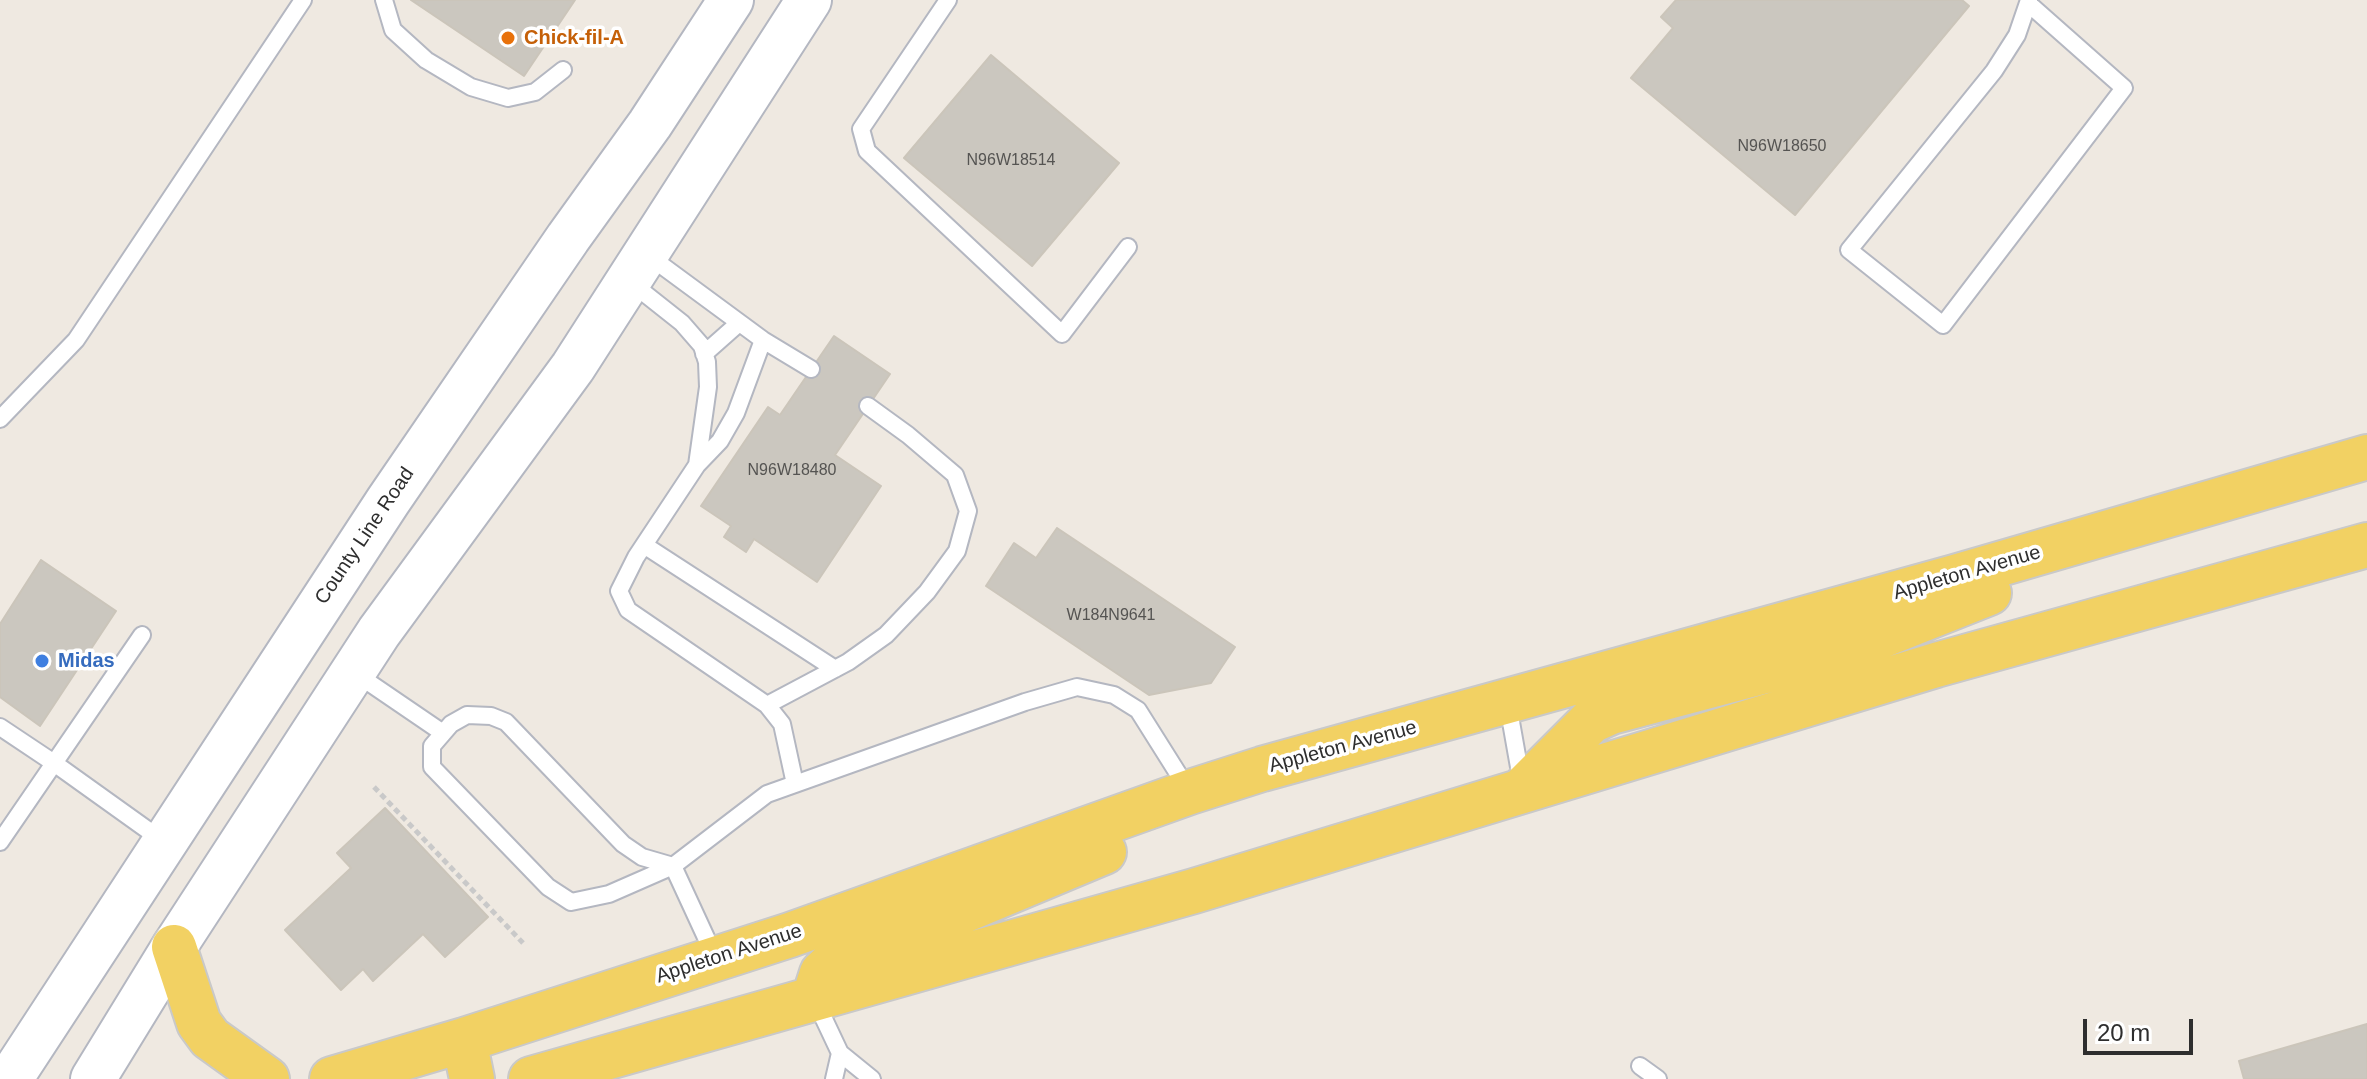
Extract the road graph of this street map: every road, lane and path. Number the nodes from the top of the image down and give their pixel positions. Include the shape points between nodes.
1 (303, 0) edge
2 (384, 0) edge
3 (731, 0) edge
4 (809, 0) edge
5 (948, 0) edge
6 (2029, 2) edge
7 (563, 70) dead end
8 (1128, 247) dead end
9 (637, 267) junction
10 (739, 323) junction
11 (763, 340) junction
12 (704, 354) junction
13 (811, 369) dead end
14 (868, 406) dead end
15 (0, 419) edge
16 (2367, 457) edge
17 (697, 465) junction
18 (2125, 528) junction
19 (644, 545) junction
20 (2363, 545) edge
21 (142, 635) dead end
22 (835, 669) junction
23 (353, 672) junction
24 (1508, 702) junction
25 (767, 705) junction
26 (0, 727) edge
27 (443, 733) junction
28 (54, 763) junction
29 (1262, 769) junction
30 (795, 784) junction
31 (374, 787) dead end
32 (1523, 790) junction
33 (1190, 792) junction
34 (0, 842) edge
35 (164, 842) junction
36 (673, 866) junction
37 (790, 935) junction
38 (523, 943) dead end
39 (174, 947) junction
40 (716, 958) junction
41 (814, 998) junction
42 (840, 1053) junction
43 (468, 1059) edge
44 (1640, 1066) dead end
45 (10, 1079) edge
46 (93, 1079) edge
47 (267, 1079) edge
48 (332, 1079) edge
49 (531, 1079) edge
50 (834, 1079) edge
51 (872, 1079) edge
52 (1658, 1079) edge

1 - 15 lane via 76,340
2 - 7 lane via 393,30 426,60 471,87 508,98 535,92
3 - 35 main road, County Line Road via 388,501
4 - 9 main road
5 - 8 lane via 861,129 867,151 1062,334
6 - 6 lane via 2017,35 1994,71 1849,250 1943,325 2124,88
9 - 10 lane
9 - 12 lane
9 - 23 main road via 573,367
10 - 11 lane
10 - 12 lane
11 - 13 lane
11 - 17 lane via 736,413
12 - 17 lane via 708,387
14 - 22 lane via 955,475 968,511 957,551 927,592 886,635
16 - 18 main road, Appleton Avenue
17 - 19 lane
18 - 24 main road, Appleton Avenue
18 - 32 main road via 1991,593 1848,649 1611,712 1591,721
19 - 22 lane
19 - 25 lane via 619,591 628,610
20 - 32 main road via 1936,665
21 - 28 lane
22 - 25 lane
23 - 27 lane
23 - 39 main road
24 - 29 main road, Appleton Avenue
24 - 32 lane
25 - 30 lane via 782,724
26 - 28 lane
27 - 36 lane via 467,715 506,722 623,844 642,857
27 - 36 lane via 432,746 432,767 548,887 571,902 609,894
28 - 34 lane
28 - 35 lane
29 - 33 main road, Appleton Avenue
29 - 41 main road via 1117,847 838,958 822,973
30 - 33 lane via 1077,687 1114,695 1138,710
30 - 36 lane via 767,794
31 - 38 path
32 - 41 main road via 1194,891
33 - 37 main road, Appleton Avenue
35 - 45 main road, County Line Road
36 - 40 lane
37 - 40 main road, Appleton Avenue
37 - 41 main road
39 - 46 main road
39 - 47 main road via 199,1023 210,1038
40 - 43 main road, Appleton Avenue
41 - 42 lane
41 - 49 main road
42 - 50 lane
42 - 51 lane
43 - 48 main road, Appleton Avenue
44 - 52 lane

